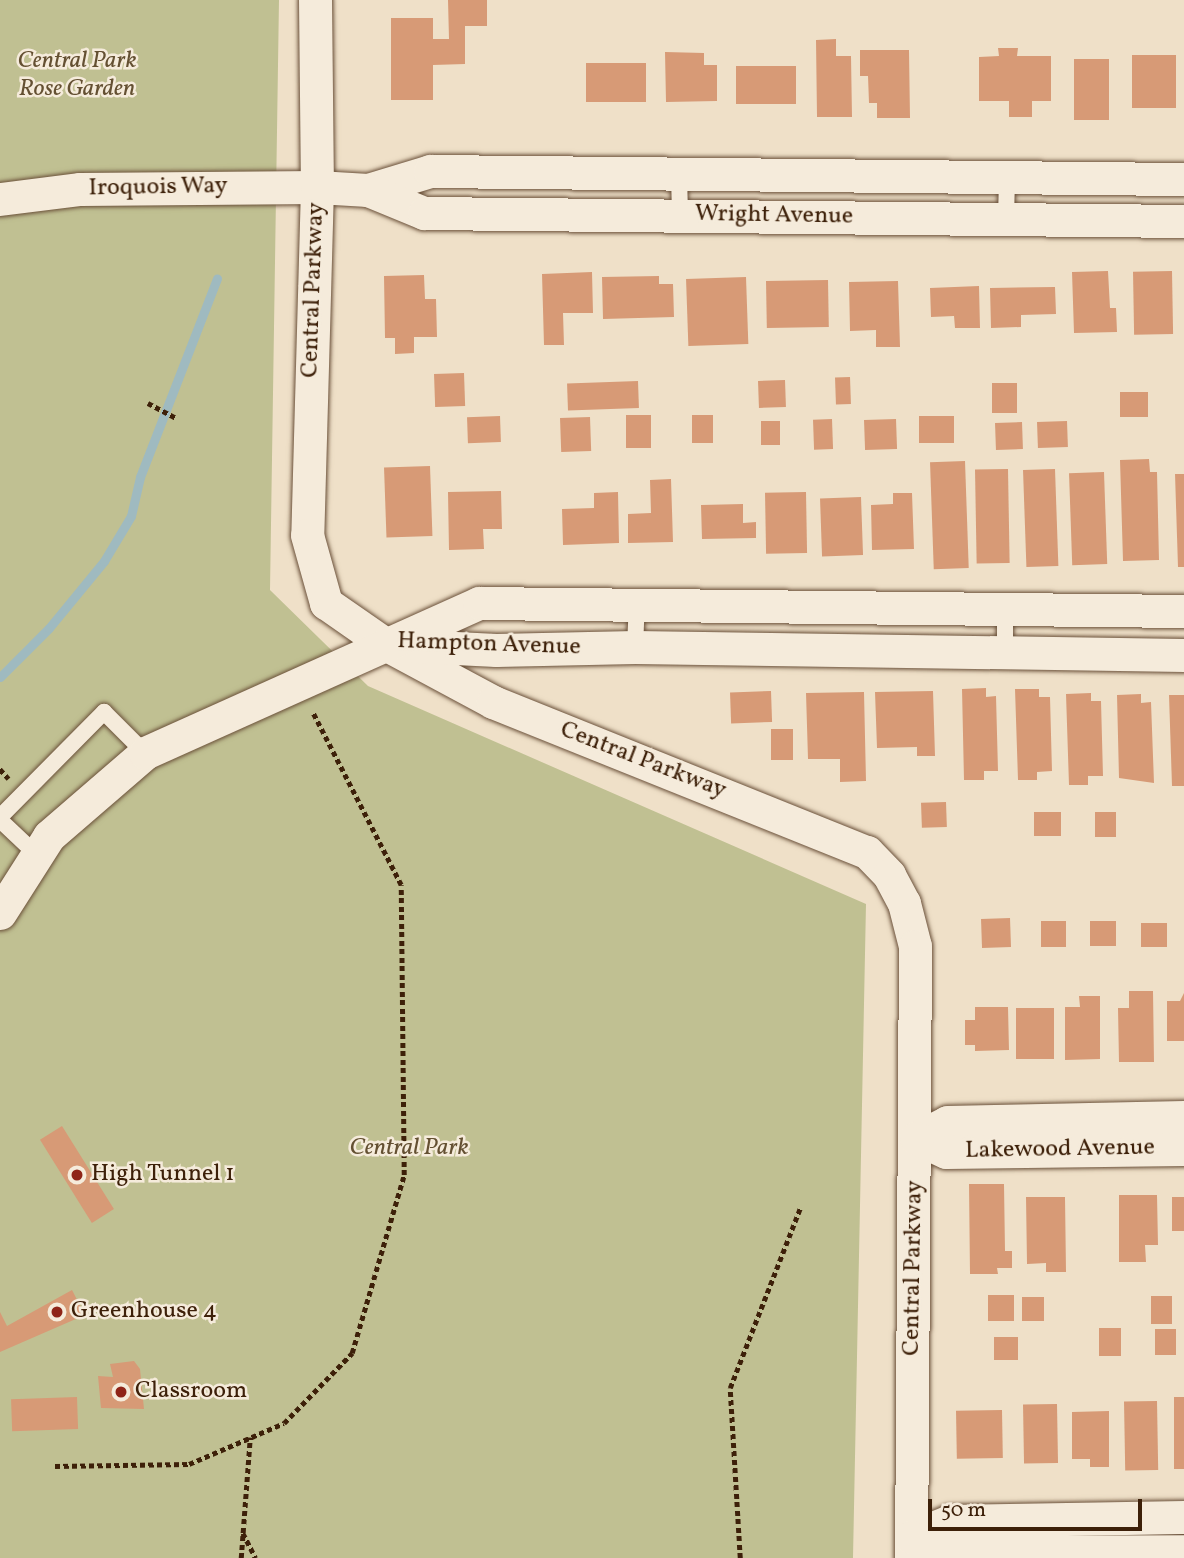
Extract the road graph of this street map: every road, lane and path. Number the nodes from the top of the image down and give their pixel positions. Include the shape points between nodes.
1 (316, 0) edge
2 (679, 174) junction
3 (1007, 177) junction
4 (1184, 179) edge
5 (317, 187) junction
6 (368, 190) junction
7 (0, 199) edge
8 (680, 215) junction
9 (1006, 219) junction
10 (1184, 221) edge
11 (148, 403) dead end
12 (176, 418) dead end
13 (637, 601) junction
14 (1005, 606) junction
15 (1184, 611) edge
16 (385, 644) junction
17 (635, 647) junction
18 (1005, 651) junction
19 (1184, 655) edge
20 (309, 705) dead end
21 (145, 753) junction
22 (0, 818) edge
23 (37, 855) junction
24 (0, 913) edge
25 (1184, 1116) edge
26 (916, 1138) junction
27 (1184, 1149) edge
28 (801, 1206) dead end
29 (250, 1437) junction
30 (55, 1466) dead end
31 (1184, 1517) edge
32 (243, 1532) junction
33 (911, 1548) edge
34 (1184, 1551) edge
35 (241, 1558) edge
36 (257, 1558) edge
37 (740, 1558) edge

1 - 5 street, Central Parkway
2 - 3 street, Wright Avenue
2 - 6 street, Wright Avenue via 430,171
2 - 8 lane
3 - 4 street, Wright Avenue
3 - 9 lane
5 - 6 street, Wright Avenue
5 - 7 street, Iroquois Way via 80,189
5 - 16 street, Central Parkway via 307,535 326,603
6 - 8 street, Wright Avenue via 424,213
8 - 9 street, Wright Avenue
9 - 10 street, Wright Avenue
11 - 12 path
13 - 14 street, Hampton Avenue
13 - 16 street, Hampton Avenue via 479,603
13 - 17 lane
14 - 15 street, Hampton Avenue
14 - 18 lane
16 - 17 street, Hampton Avenue via 496,650
16 - 21 street
16 - 26 street, Central Parkway via 492,702 867,852 889,875 904,903 915,946
17 - 18 street, Hampton Avenue
18 - 19 street, Hampton Avenue
20 - 29 path via 401,885 404,1175 352,1353 284,1423
21 - 22 lane via 104,712
21 - 23 street via 49,836
22 - 23 lane
23 - 24 street
25 - 26 street, Lakewood Avenue via 947,1122
26 - 27 street, Lakewood Avenue via 946,1152
26 - 33 street, Central Parkway
28 - 37 path via 730,1388
29 - 30 path via 188,1464
29 - 32 path
31 - 33 street via 950,1521
32 - 35 path
32 - 36 path
33 - 34 street via 949,1552

